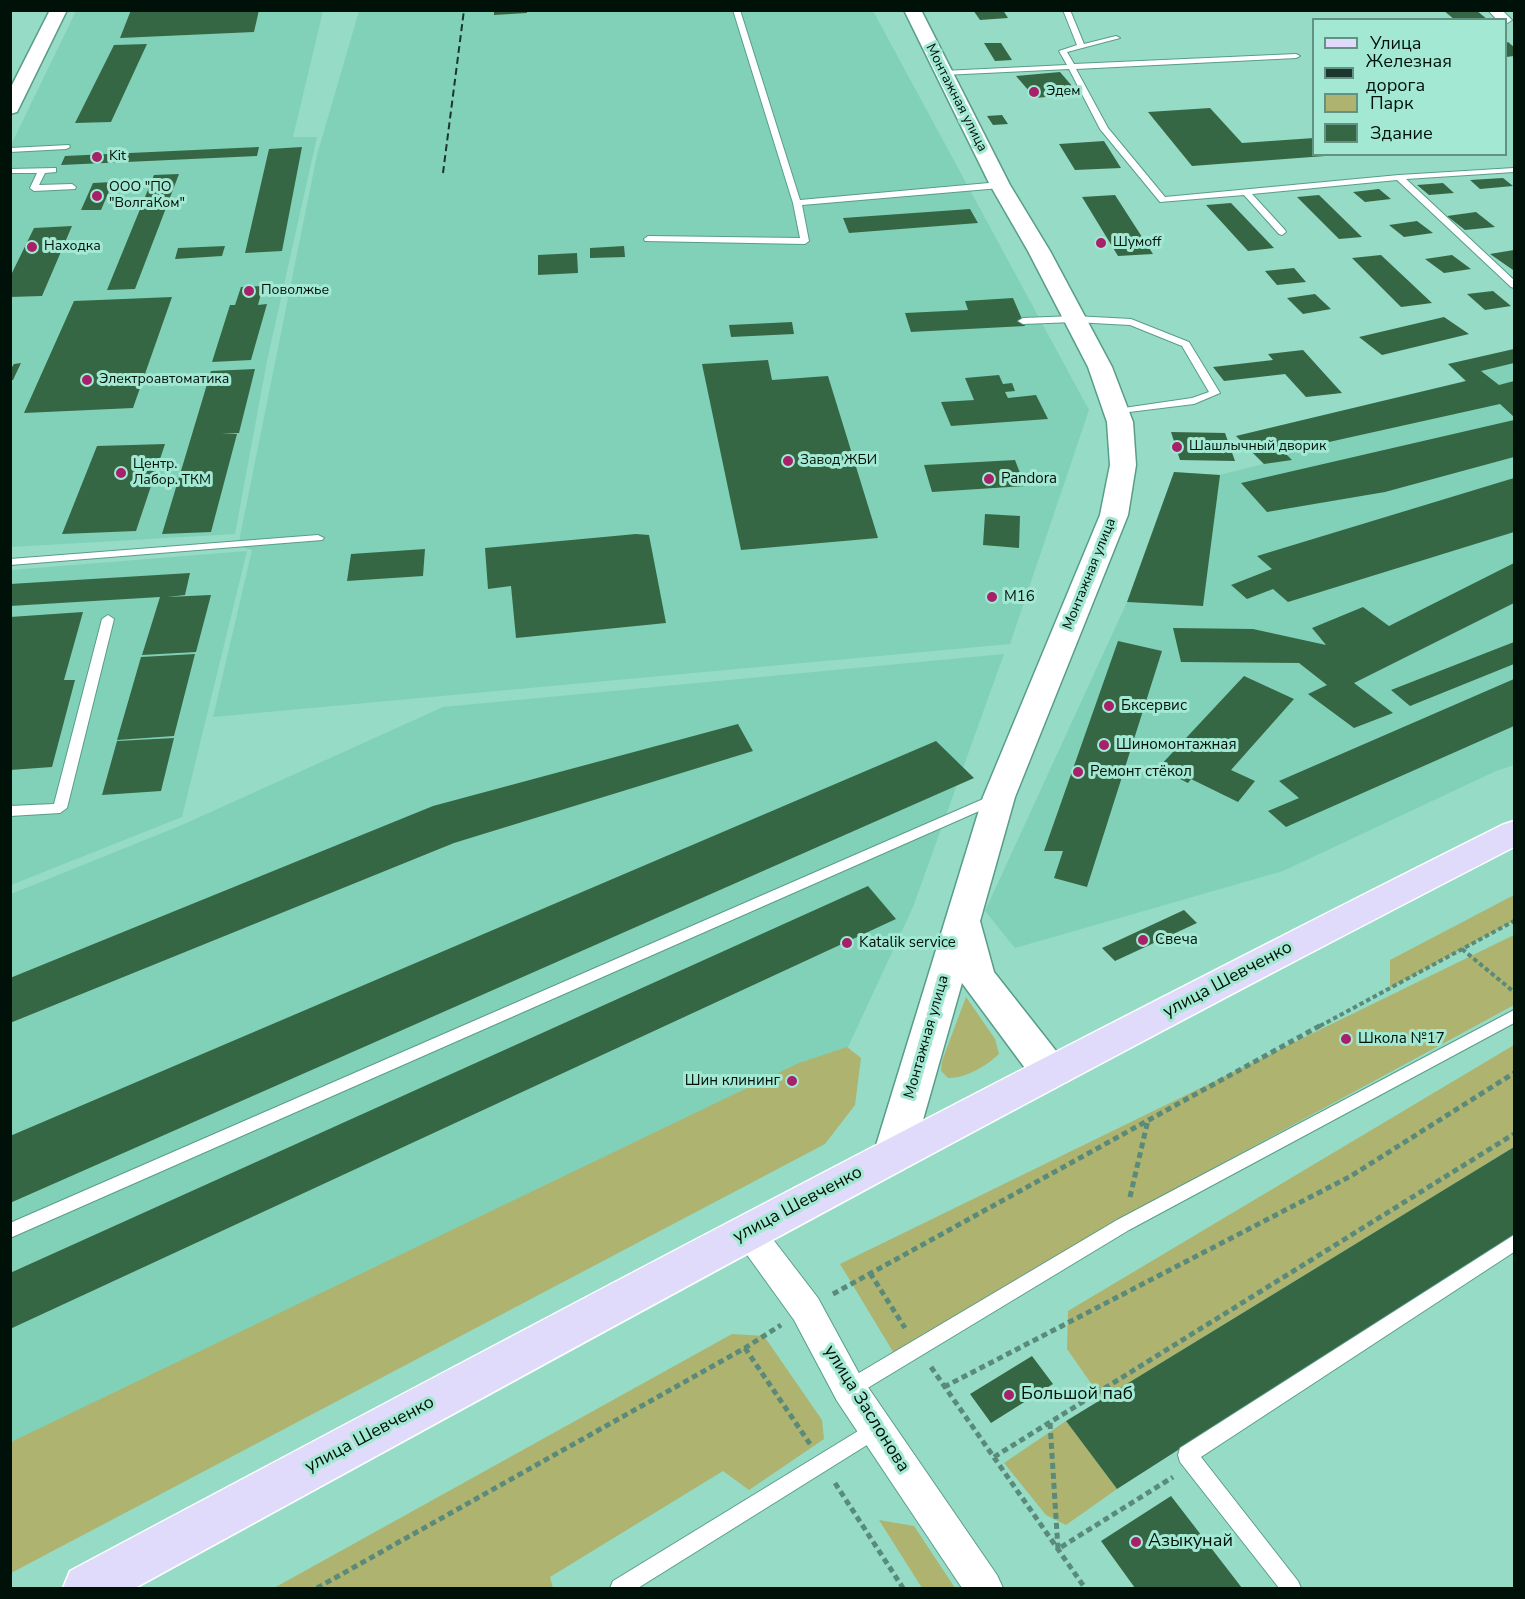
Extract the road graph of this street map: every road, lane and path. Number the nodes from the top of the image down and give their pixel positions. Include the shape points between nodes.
1 (59, 10) edge
2 (736, 10) edge
3 (912, 10) edge
4 (1065, 10) edge
5 (1116, 38) dead end
6 (1081, 46) junction
7 (1296, 56) dead end
8 (1072, 66) junction
9 (943, 73) junction
10 (10, 108) edge
11 (66, 147) dead end
12 (10, 150) edge
13 (42, 170) junction
14 (53, 170) dead end
15 (1514, 170) edge
16 (10, 171) edge
17 (1399, 177) junction
18 (1000, 185) junction
19 (72, 187) dead end
20 (1245, 191) junction
21 (797, 203) junction
22 (1282, 232) dead end
23 (648, 239) dead end
24 (1515, 285) edge
25 (1074, 319) junction
26 (1023, 321) dead end
27 (1117, 412) junction
28 (318, 538) dead end
29 (10, 562) edge
30 (108, 619) dead end
31 (999, 797) junction
32 (10, 811) edge
33 (1515, 833) edge
34 (961, 918) junction
35 (1515, 921) edge
36 (1462, 949) junction
37 (1515, 992) edge
38 (1515, 1016) edge
39 (1050, 1072) junction
40 (1515, 1073) edge
41 (1148, 1119) junction
42 (1515, 1134) edge
43 (893, 1155) junction
44 (1123, 1225) junction
45 (10, 1231) edge
46 (748, 1231) junction
47 (1515, 1243) edge
48 (764, 1336) dead end
49 (917, 1347) junction
50 (944, 1386) junction
51 (849, 1389) junction
52 (1050, 1422) junction
53 (876, 1430) junction
54 (994, 1458) junction
55 (1194, 1464) junction
56 (1058, 1549) junction
57 (87, 1588) edge
58 (317, 1588) edge
59 (621, 1588) edge
60 (984, 1588) edge
61 (1085, 1588) edge
62 (1291, 1588) edge

1 - 10 street
2 - 21 lane
3 - 9 street, Монтажная улица
4 - 6 lane
5 - 6 lane
6 - 8 lane via 1062,51
7 - 8 lane
8 - 9 lane
8 - 20 lane via 1104,129 1163,200
9 - 18 street, Монтажная улица
11 - 12 lane
13 - 14 lane
13 - 16 lane
13 - 19 lane via 34,188
15 - 17 lane
17 - 20 lane
17 - 24 lane
18 - 21 lane
18 - 25 street, Монтажная улица
20 - 22 lane
21 - 23 lane via 805,241
25 - 26 lane
25 - 27 street, Монтажная улица via 1100,367
25 - 27 lane via 1131,322 1186,344 1215,393 1194,401
27 - 31 street, Монтажная улица via 1123,465 1114,515
28 - 29 lane
30 - 32 lane via 60,808
31 - 34 street, Монтажная улица
31 - 45 lane
33 - 39 main road, улица Шевченко
34 - 39 street via 977,977
34 - 43 street, Монтажная улица
35 - 36 path
36 - 37 path
36 - 41 path
38 - 44 lane
39 - 43 main road, улица Шевченко
40 - 50 path via 1351,1176
41 - 44 path
41 - 49 path via 870,1273
42 - 52 path
43 - 46 main road, улица Шевченко
44 - 49 lane
46 - 51 street, улица Заслонова via 806,1309
46 - 57 main road, улица Шевченко
47 - 55 lane via 1187,1455
48 - 58 path
49 - 50 path
49 - 51 lane
50 - 54 path
51 - 53 street, улица Заслонова
52 - 54 path
52 - 56 path
53 - 59 lane
53 - 60 street, улица Заслонова
54 - 56 path
55 - 56 path
55 - 62 lane
56 - 61 path

